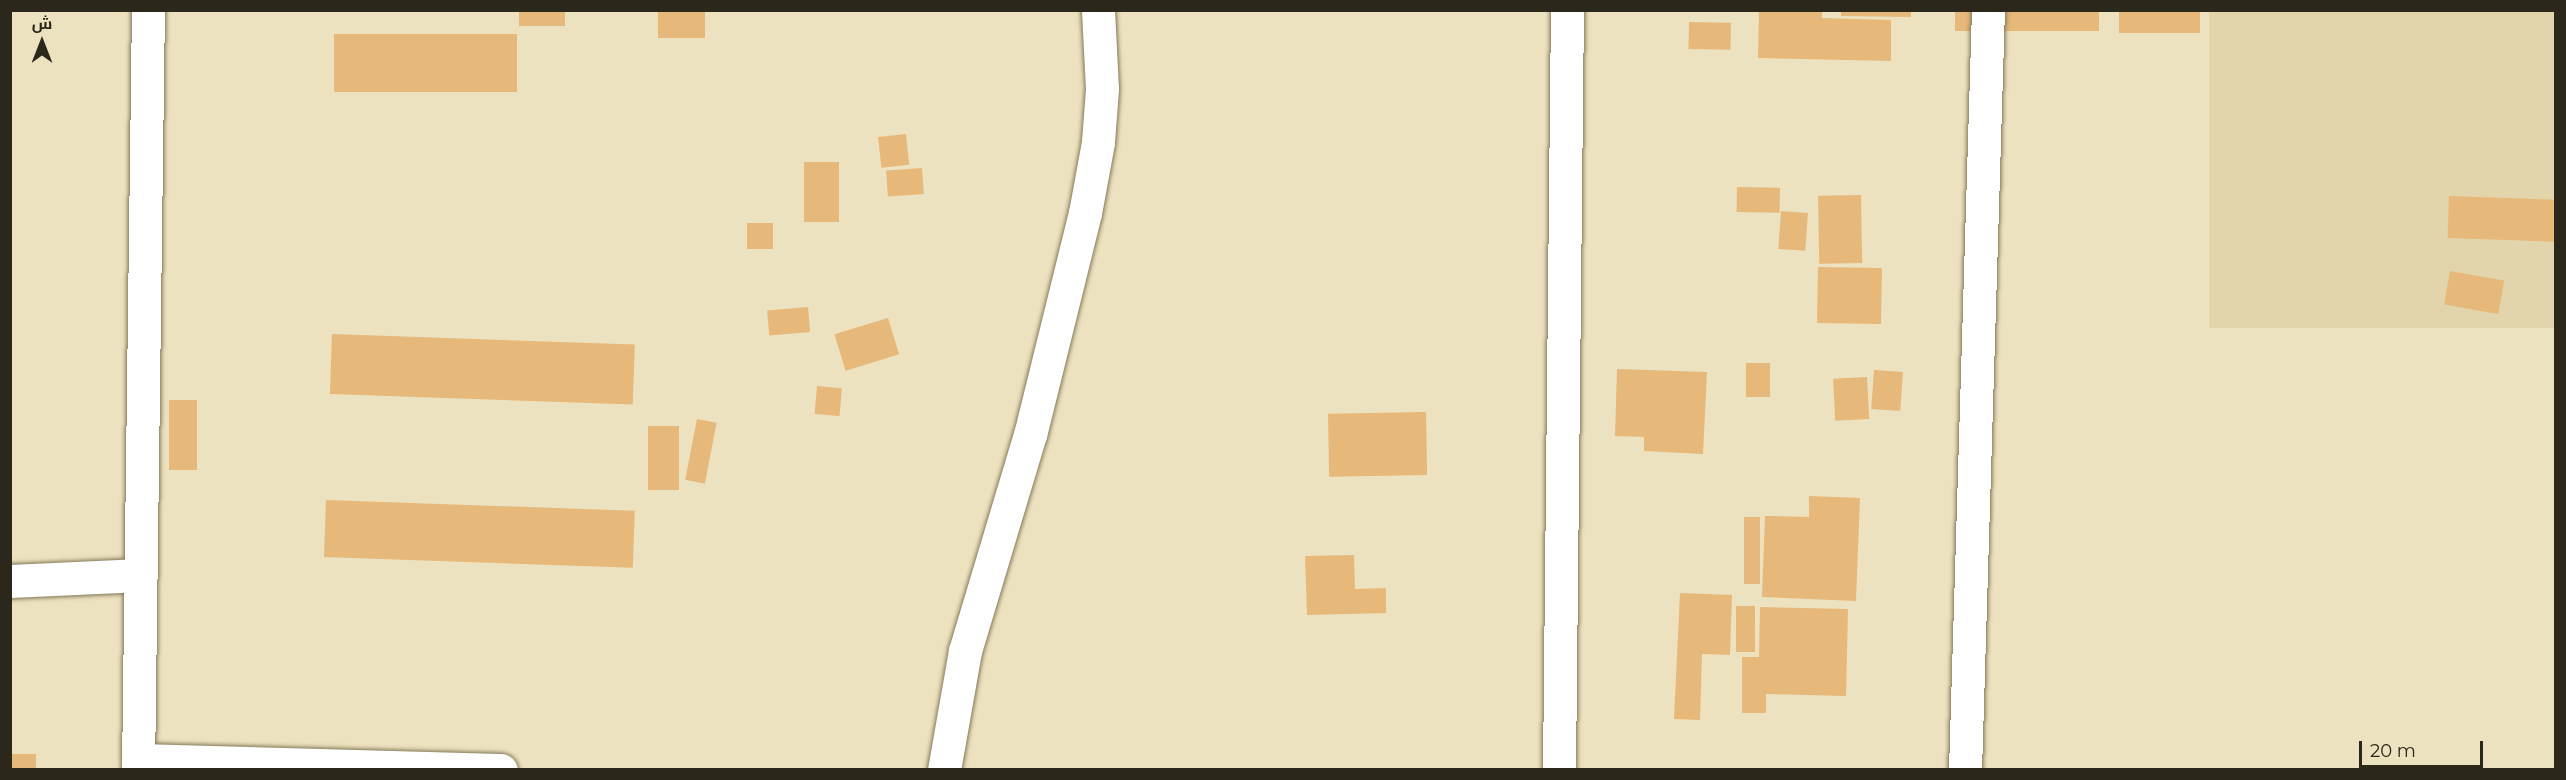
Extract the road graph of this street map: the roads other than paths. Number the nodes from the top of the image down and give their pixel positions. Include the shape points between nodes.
1 (148, 10) edge
2 (1098, 10) edge
3 (1567, 10) edge
4 (1988, 10) edge
5 (141, 575) junction
6 (10, 581) edge
7 (138, 765) edge
8 (501, 770) edge
9 (944, 770) edge
10 (1559, 770) edge
11 (1965, 770) edge

1 - 5 street
2 - 9 street via 1102,89 1085,213 1030,435 965,651
3 - 10 street
4 - 11 street
5 - 6 street
5 - 7 street
7 - 8 street

